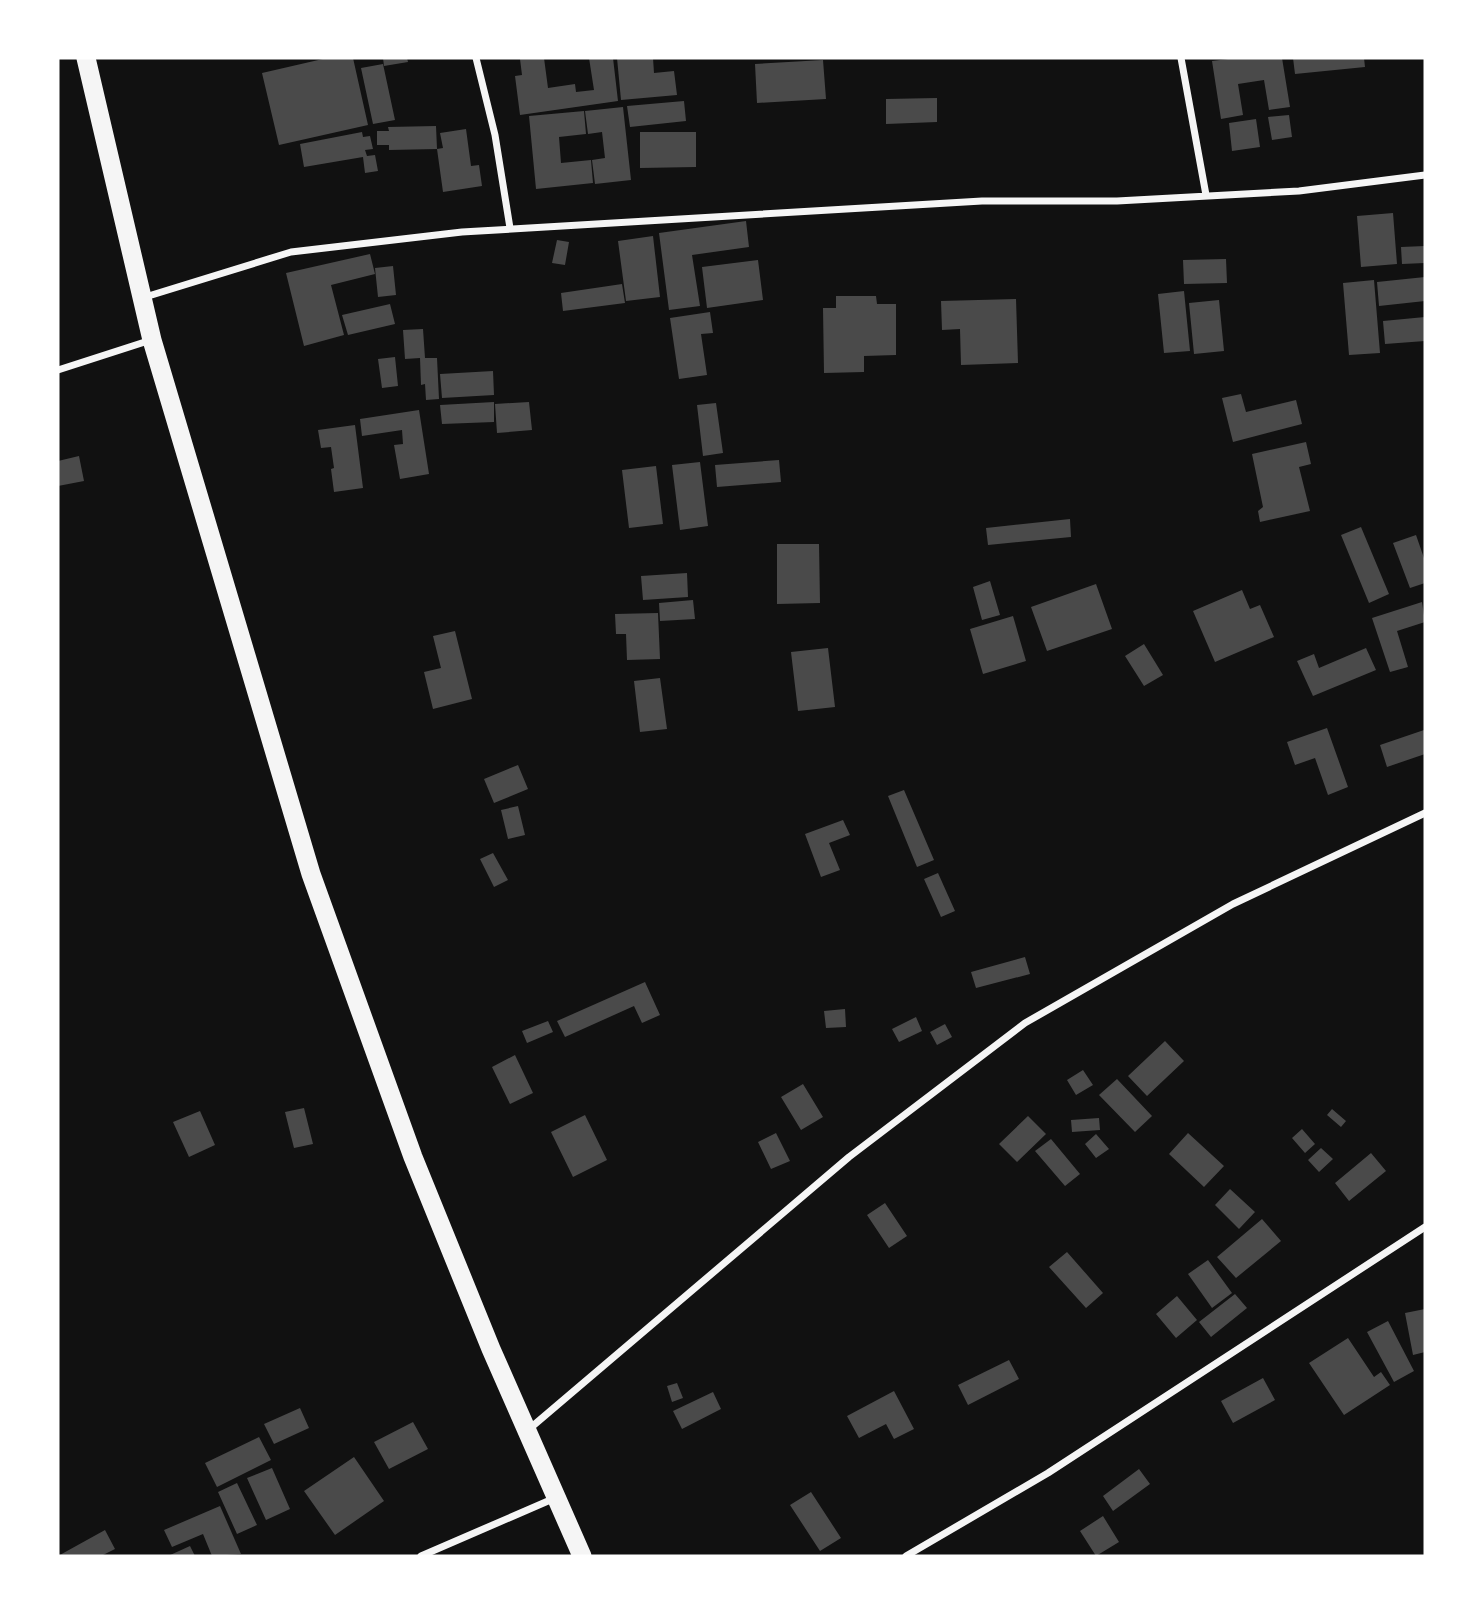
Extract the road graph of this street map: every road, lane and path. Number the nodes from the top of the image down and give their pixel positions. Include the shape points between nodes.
1 (86, 58) edge
2 (476, 58) edge
3 (1181, 58) edge
4 (1425, 175) edge
5 (1206, 195) junction
6 (510, 228) junction
7 (142, 298) junction
8 (152, 340) junction
9 (58, 370) edge
10 (1425, 813) edge
11 (1425, 1227) edge
12 (527, 1430) junction
13 (556, 1497) junction
14 (421, 1556) edge
15 (582, 1556) edge
16 (906, 1556) edge

1 - 7 highway
2 - 6 street via 495,135
3 - 5 street
4 - 5 street via 1299,191
5 - 6 street via 1117,201 982,201
6 - 7 street via 291,252
7 - 8 highway
8 - 9 street
8 - 12 highway via 311,874 413,1157
10 - 12 street via 1233,904 1025,1023 849,1157
11 - 16 street via 1048,1473
12 - 13 highway
13 - 14 street
13 - 15 highway

